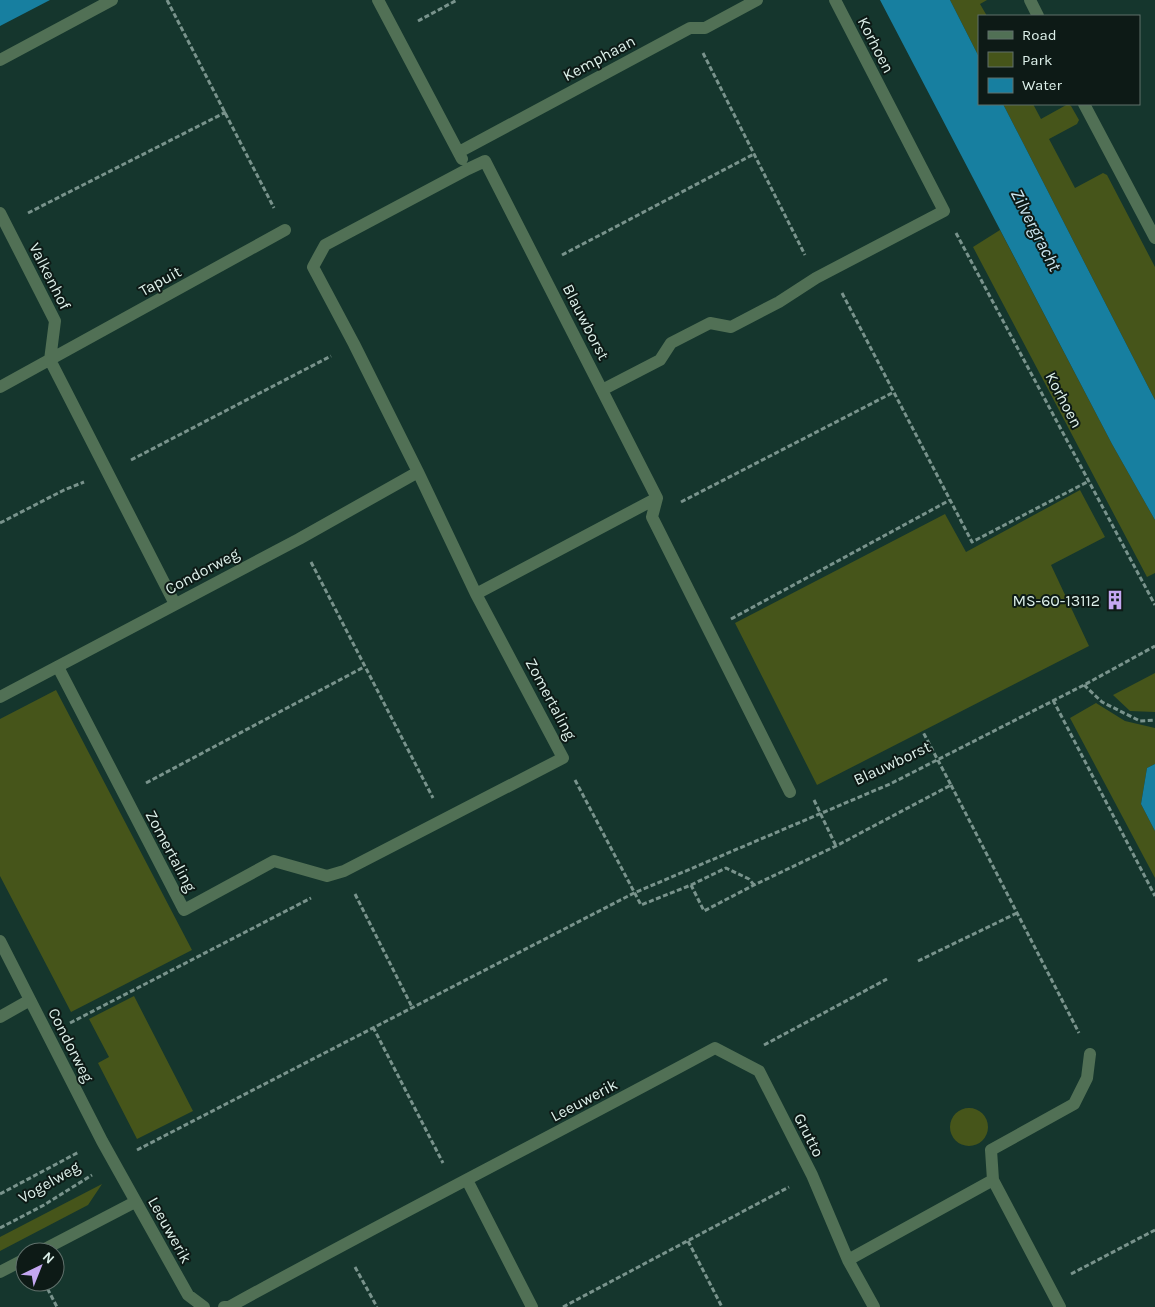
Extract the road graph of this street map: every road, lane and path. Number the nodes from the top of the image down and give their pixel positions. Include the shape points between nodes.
1 (112, 0) edge
2 (167, 0) edge
3 (378, 0) edge
4 (457, 0) edge
5 (757, 0) edge
6 (834, 0) edge
7 (1030, 0) edge
8 (1038, 15) edge
9 (690, 28) junction
10 (395, 32) junction
11 (0, 60) edge
12 (1085, 105) edge
13 (226, 112) junction
14 (459, 152) junction
15 (754, 154) junction
16 (468, 169) junction
17 (944, 211) junction
18 (3, 219) edge
19 (285, 230) joint
20 (1154, 236) edge
21 (539, 266) junction
22 (830, 270) junction
23 (816, 278) junction
24 (354, 344) junction
25 (50, 360) junction
26 (0, 387) edge
27 (602, 390) junction
28 (894, 392) junction
29 (108, 472) junction
30 (418, 472) junction
31 (1089, 481) junction
32 (657, 498) junction
33 (950, 500) junction
34 (652, 517) junction
35 (0, 523) edge
36 (299, 539) junction
37 (476, 594) junction
38 (176, 604) junction
39 (1155, 605) edge
40 (709, 632) junction
41 (1155, 646) edge
42 (58, 667) junction
43 (364, 667) junction
44 (1084, 685) junction
45 (0, 697) edge
46 (1053, 700) junction
47 (1155, 720) edge
48 (923, 732) dead end
49 (563, 758) junction
50 (937, 760) junction
51 (951, 785) junction
52 (790, 792) joint
53 (124, 795) junction
54 (821, 814) junction
55 (444, 820) junction
56 (836, 846) junction
57 (344, 872) junction
58 (327, 876) junction
59 (691, 885) junction
60 (754, 885) junction
61 (634, 893) junction
62 (1155, 896) edge
63 (1017, 913) junction
64 (0, 941) edge
65 (918, 961) dead end
66 (887, 979) dead end
67 (30, 1000) junction
68 (412, 1007) junction
69 (0, 1017) edge
70 (374, 1028) junction
71 (47, 1034) junction
72 (716, 1048) joint
73 (1090, 1054) joint
74 (738, 1060) junction
75 (102, 1140) junction
76 (114, 1162) junction
77 (812, 1175) junction
78 (467, 1180) junction
79 (993, 1180) junction
80 (454, 1186) junction
81 (0, 1194) edge
82 (136, 1202) junction
83 (0, 1228) edge
84 (1155, 1230) edge
85 (59, 1242) edge
86 (688, 1242) junction
87 (343, 1244) junction
88 (848, 1260) junction
89 (15, 1265) edge
90 (0, 1272) edge
91 (1049, 1286) junction
92 (49, 1292) edge
93 (57, 1307) edge
94 (204, 1307) edge
95 (224, 1307) edge
96 (376, 1307) edge
97 (532, 1307) edge
98 (563, 1307) edge
99 (722, 1307) edge
100 (874, 1307) edge
101 (1060, 1307) edge

1 - 11 street
2 - 13 path
3 - 10 street
4 - 10 path
5 - 9 street, Kemphaan via 705,28
6 - 17 street, Korhoen
7 - 8 street
9 - 14 street, Kemphaan
9 - 15 path
10 - 14 street
12 - 20 street
13 - 18 path
13 - 19 path
14 - 16 street
15 - 21 path
15 - 23 path
16 - 21 street, Blauwborst via 485,161
16 - 24 street via 326,245 312,267
17 - 22 street
17 - 31 path, Korhoen
18 - 25 street, Valkenhof via 56,321
19 - 25 street, Tapuit
21 - 27 street, Blauwborst
22 - 23 street
22 - 28 path
23 - 27 street via 731,327 710,323 671,343 660,360
24 - 29 path
24 - 30 street
25 - 26 street
25 - 29 street
27 - 32 street, Blauwborst
28 - 33 path
28 - 34 path
29 - 35 path via 64,490
29 - 38 street
30 - 36 street, Condorweg
30 - 37 street, Zomertaling
31 - 33 path via 972,542
31 - 39 path, Korhoen
32 - 34 street
32 - 37 street
33 - 40 path
34 - 40 street
36 - 38 street, Condorweg
36 - 43 path
37 - 49 street, Zomertaling
38 - 42 street, Condorweg
40 - 52 street
41 - 44 path, Blauwborst
42 - 45 street, Condorweg
42 - 53 street, Zomertaling
43 - 53 path
43 - 55 path
44 - 46 path, Blauwborst
44 - 47 path via 1102,702 1140,721
46 - 50 path, Blauwborst
46 - 62 path
48 - 50 path
49 - 55 street, Zomertaling
49 - 61 path
50 - 51 path
50 - 54 path, Blauwborst
51 - 56 path
51 - 63 path
52 - 54 path via 807,787
53 - 58 street, Zomertaling via 184,910 274,861
54 - 56 path
54 - 61 path, Blauwborst
55 - 57 street, Zomertaling
56 - 60 path
57 - 58 street, Zomertaling
57 - 68 path
58 - 71 path via 316,896
59 - 60 path via 726,868 749,879
59 - 60 path via 704,911
59 - 61 path via 641,905
61 - 68 path, Blauwborst
63 - 65 path
63 - 73 path
64 - 67 street, Condorweg
66 - 74 path
67 - 69 street
67 - 71 street, Condorweg
68 - 70 path, Blauwborst
70 - 76 path, Vogelweg
70 - 80 path
71 - 75 street, Condorweg
72 - 74 street, Grutto
72 - 78 street, Leeuwerik
73 - 79 street via 1087,1078 1074,1104 991,1150
74 - 77 street, Grutto via 759,1071
75 - 76 street, Condorweg
75 - 81 path
76 - 82 street, Leeuwerik
76 - 83 path, Vogelweg
77 - 86 path
77 - 88 street, Grutto
78 - 80 street, Leeuwerik
78 - 97 street
79 - 88 street
79 - 91 street
80 - 87 street, Leeuwerik
82 - 85 street
82 - 94 street, Leeuwerik via 188,1295
84 - 91 path
86 - 98 path
86 - 99 path
87 - 95 street, Leeuwerik
87 - 96 path
88 - 100 street, Grutto
89 - 90 street
91 - 101 street
92 - 93 path

